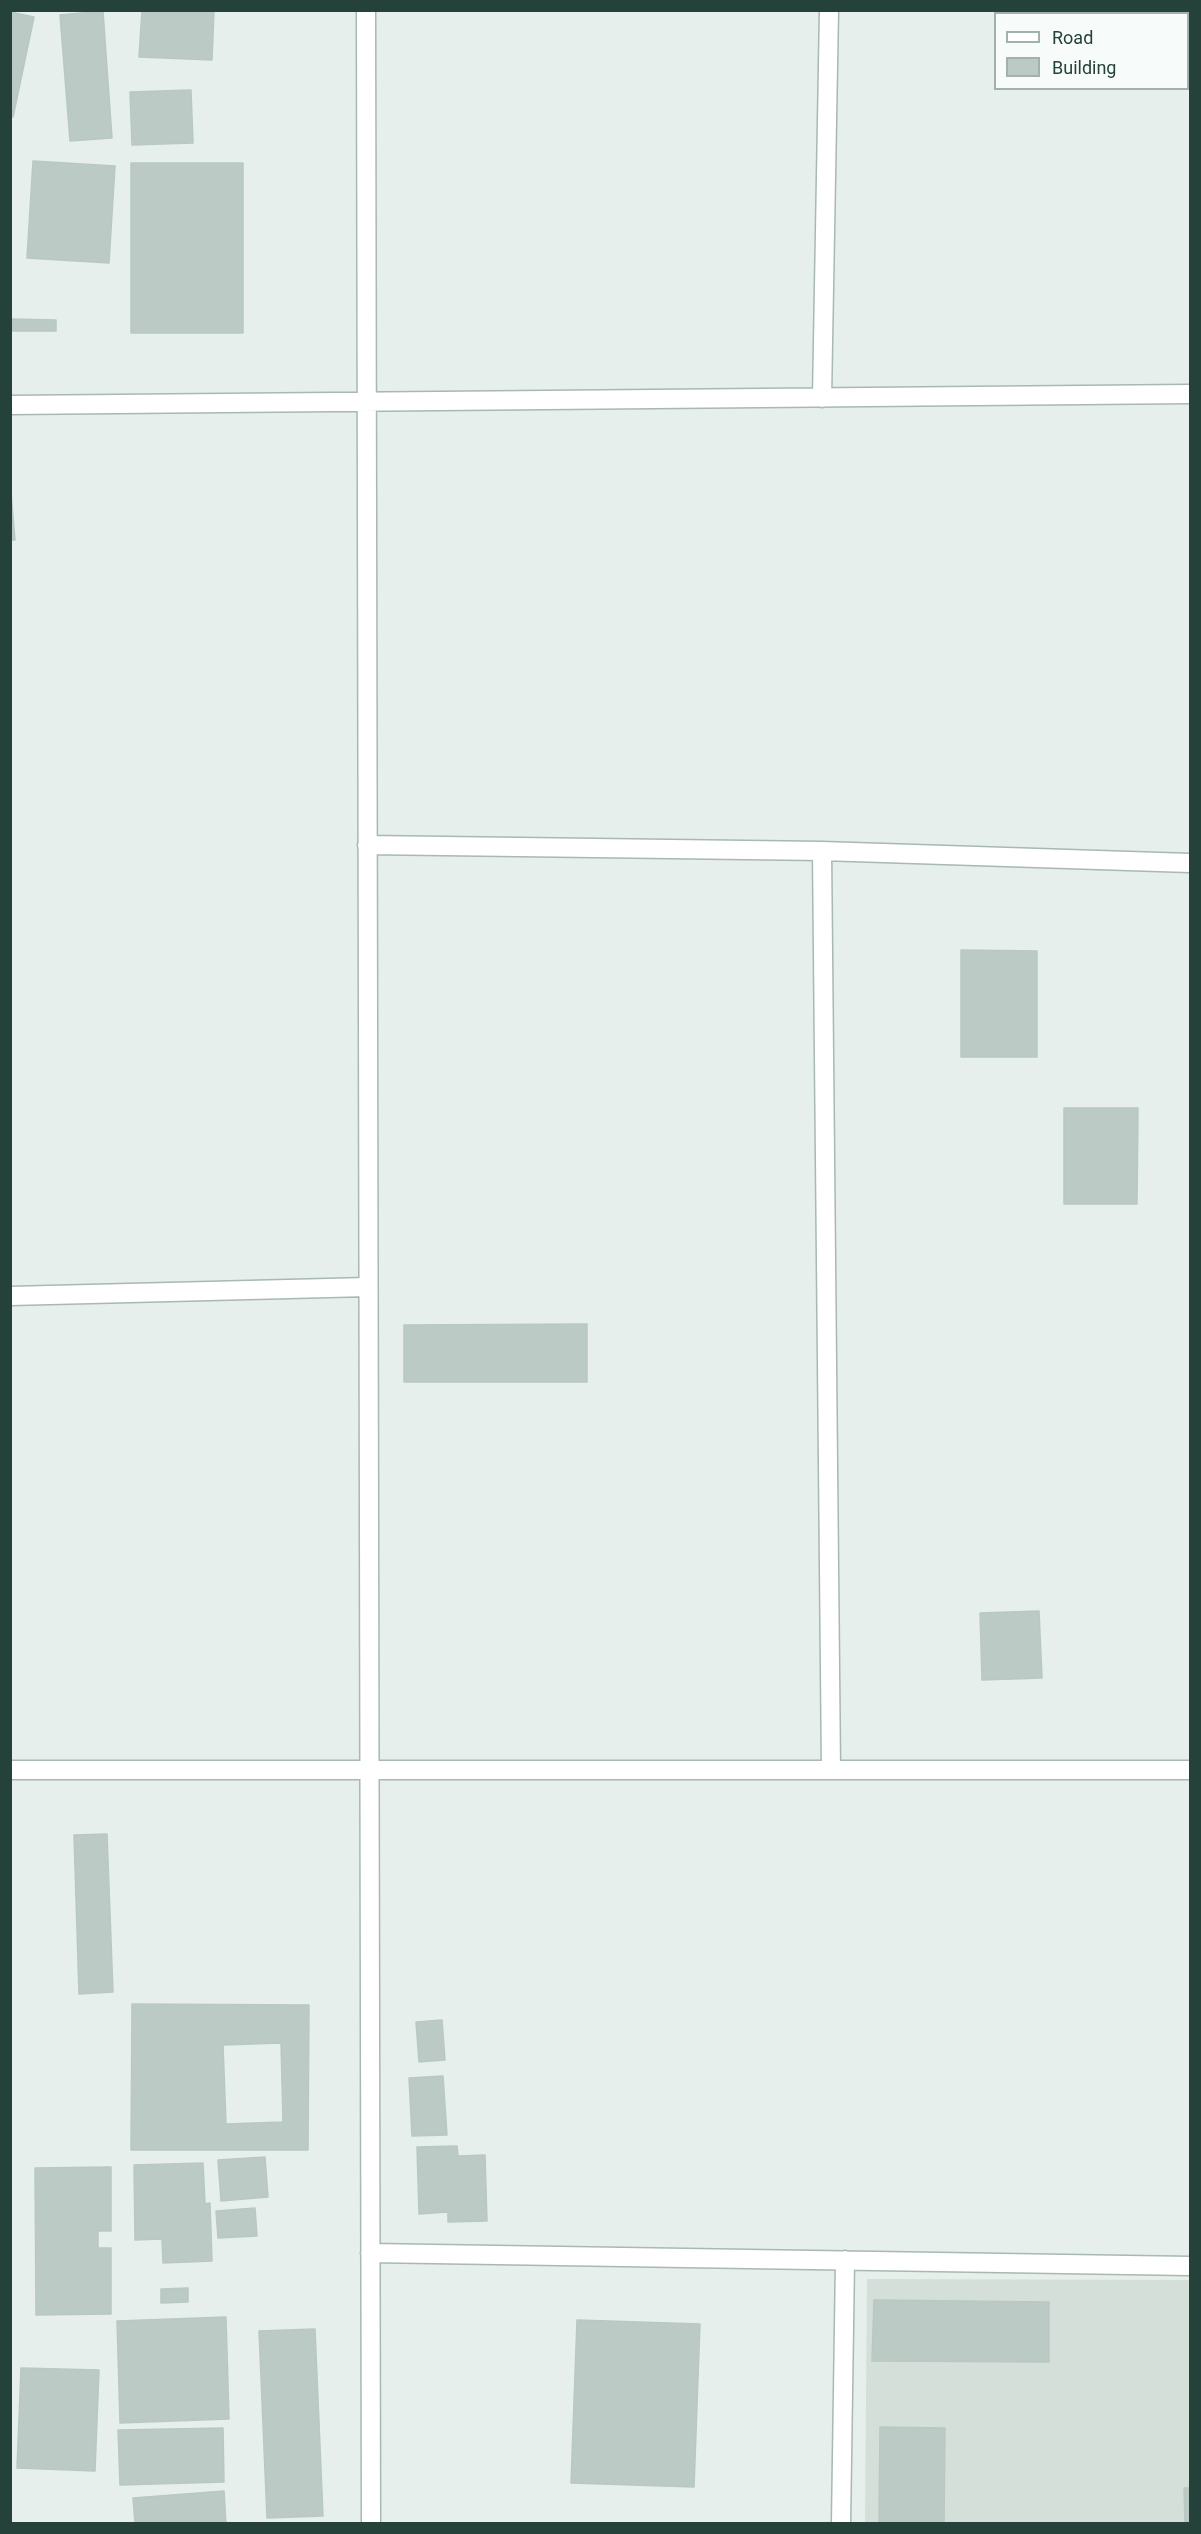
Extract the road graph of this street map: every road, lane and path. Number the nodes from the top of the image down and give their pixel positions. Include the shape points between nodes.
1 (366, 10) edge
2 (829, 10) edge
3 (1191, 394) edge
4 (822, 398) junction
5 (366, 402) junction
6 (10, 405) edge
7 (367, 845) junction
8 (822, 851) junction
9 (1191, 863) edge
10 (368, 1287) junction
11 (10, 1296) edge
12 (10, 1770) edge
13 (369, 1770) junction
14 (831, 1770) junction
15 (1191, 1770) edge
16 (370, 2253) junction
17 (845, 2260) junction
18 (1191, 2266) edge
19 (371, 2523) edge
20 (841, 2523) edge

1 - 5 street
2 - 4 street
3 - 4 street
4 - 5 street
5 - 6 street
5 - 7 street
7 - 8 street
7 - 10 street
8 - 9 street
8 - 14 street
10 - 11 street
10 - 13 street
12 - 13 street
13 - 14 street
13 - 16 street
14 - 15 street
16 - 17 street
16 - 19 street
17 - 18 street
17 - 20 street

